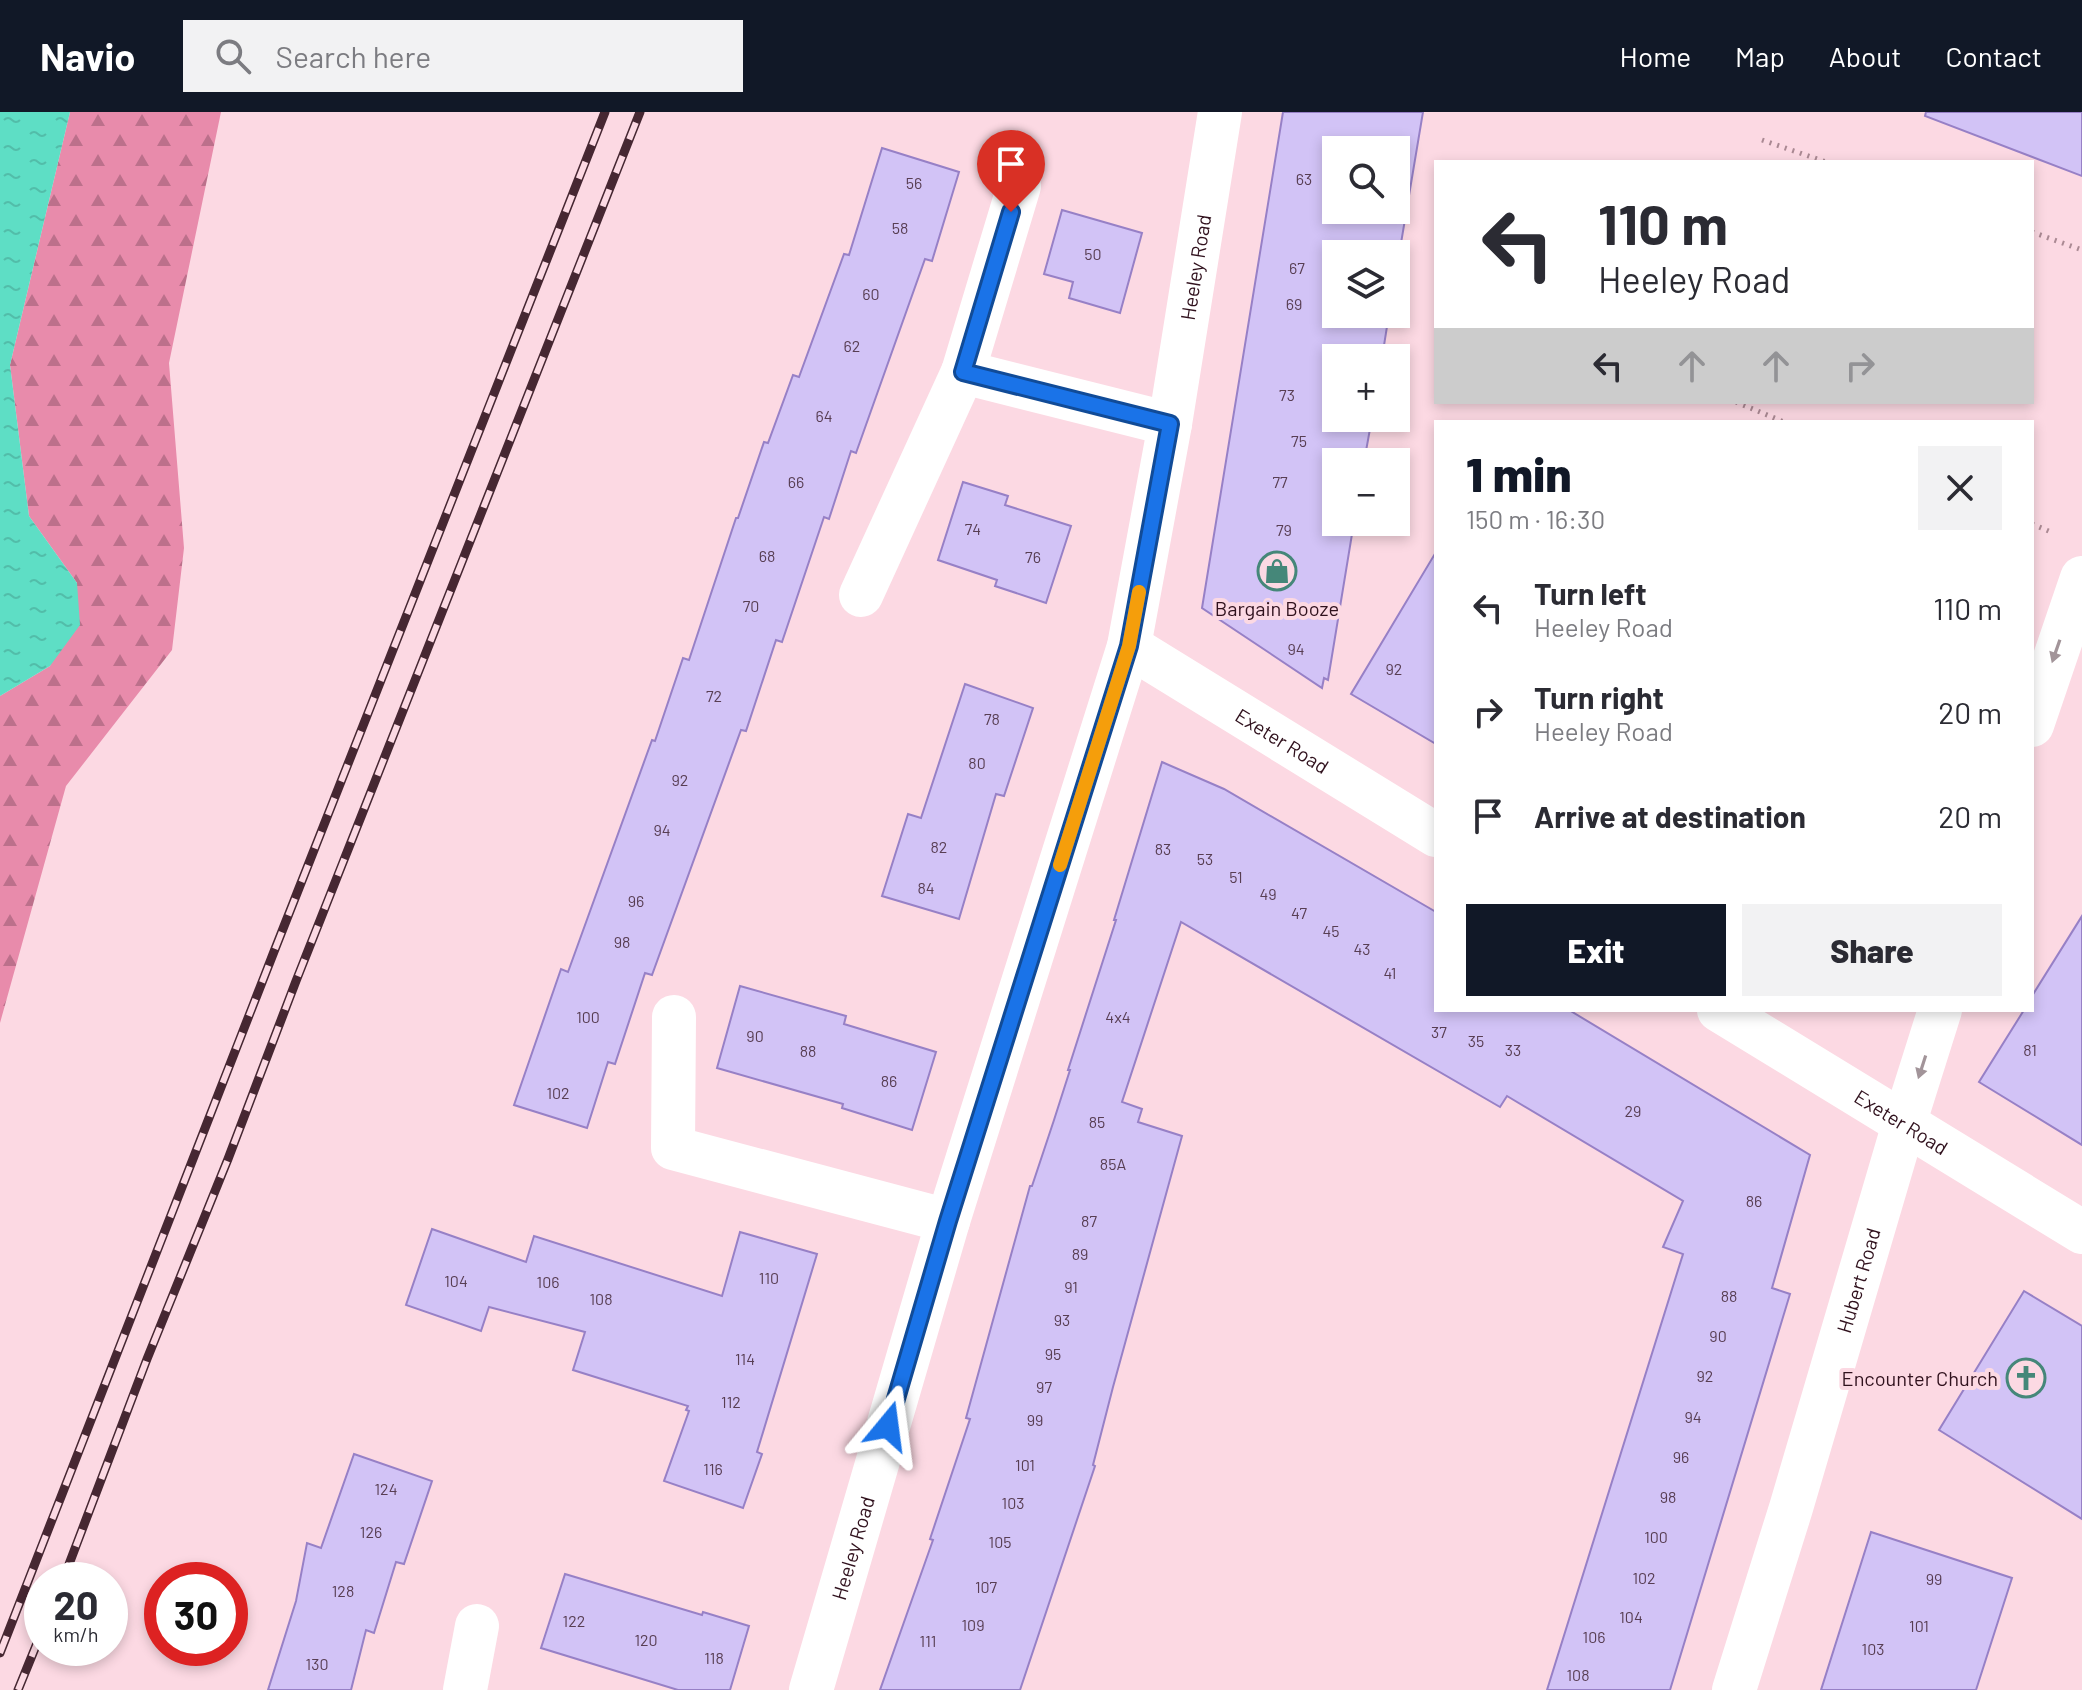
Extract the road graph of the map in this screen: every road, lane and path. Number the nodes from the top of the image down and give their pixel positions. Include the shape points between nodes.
1 (1220, 112) edge
2 (1762, 140) dead end
3 (1820, 160) edge
4 (1019, 186) dead end
5 (2034, 233) edge
6 (2082, 250) edge
7 (963, 372) junction
8 (1741, 404) edge
9 (1779, 420) edge
10 (1170, 424) junction
11 (2082, 578) edge
12 (861, 595) dead end
13 (1129, 646) junction
14 (2034, 719) edge
15 (1434, 834) edge
16 (1722, 1012) edge
17 (1939, 1012) edge
18 (674, 1017) dead end
19 (1904, 1124) junction
20 (948, 1221) junction
21 (2082, 1232) edge
22 (477, 1626) dead end
23 (465, 1690) edge
24 (811, 1690) edge
25 (1734, 1690) edge

1 - 10 street, Heeley Road
2 - 3 path
4 - 7 street
5 - 6 path
7 - 10 street
7 - 12 street
8 - 9 path
10 - 13 street, Heeley Road
11 -> 14 street
13 - 15 street, Exeter Road
13 - 20 street, Heeley Road
16 - 19 street, Exeter Road
17 -> 19 street, Hubert Road
18 - 20 street via 673,1148
19 - 21 street, Exeter Road
19 - 25 street, Hubert Road
20 - 24 street, Heeley Road
22 - 23 street

